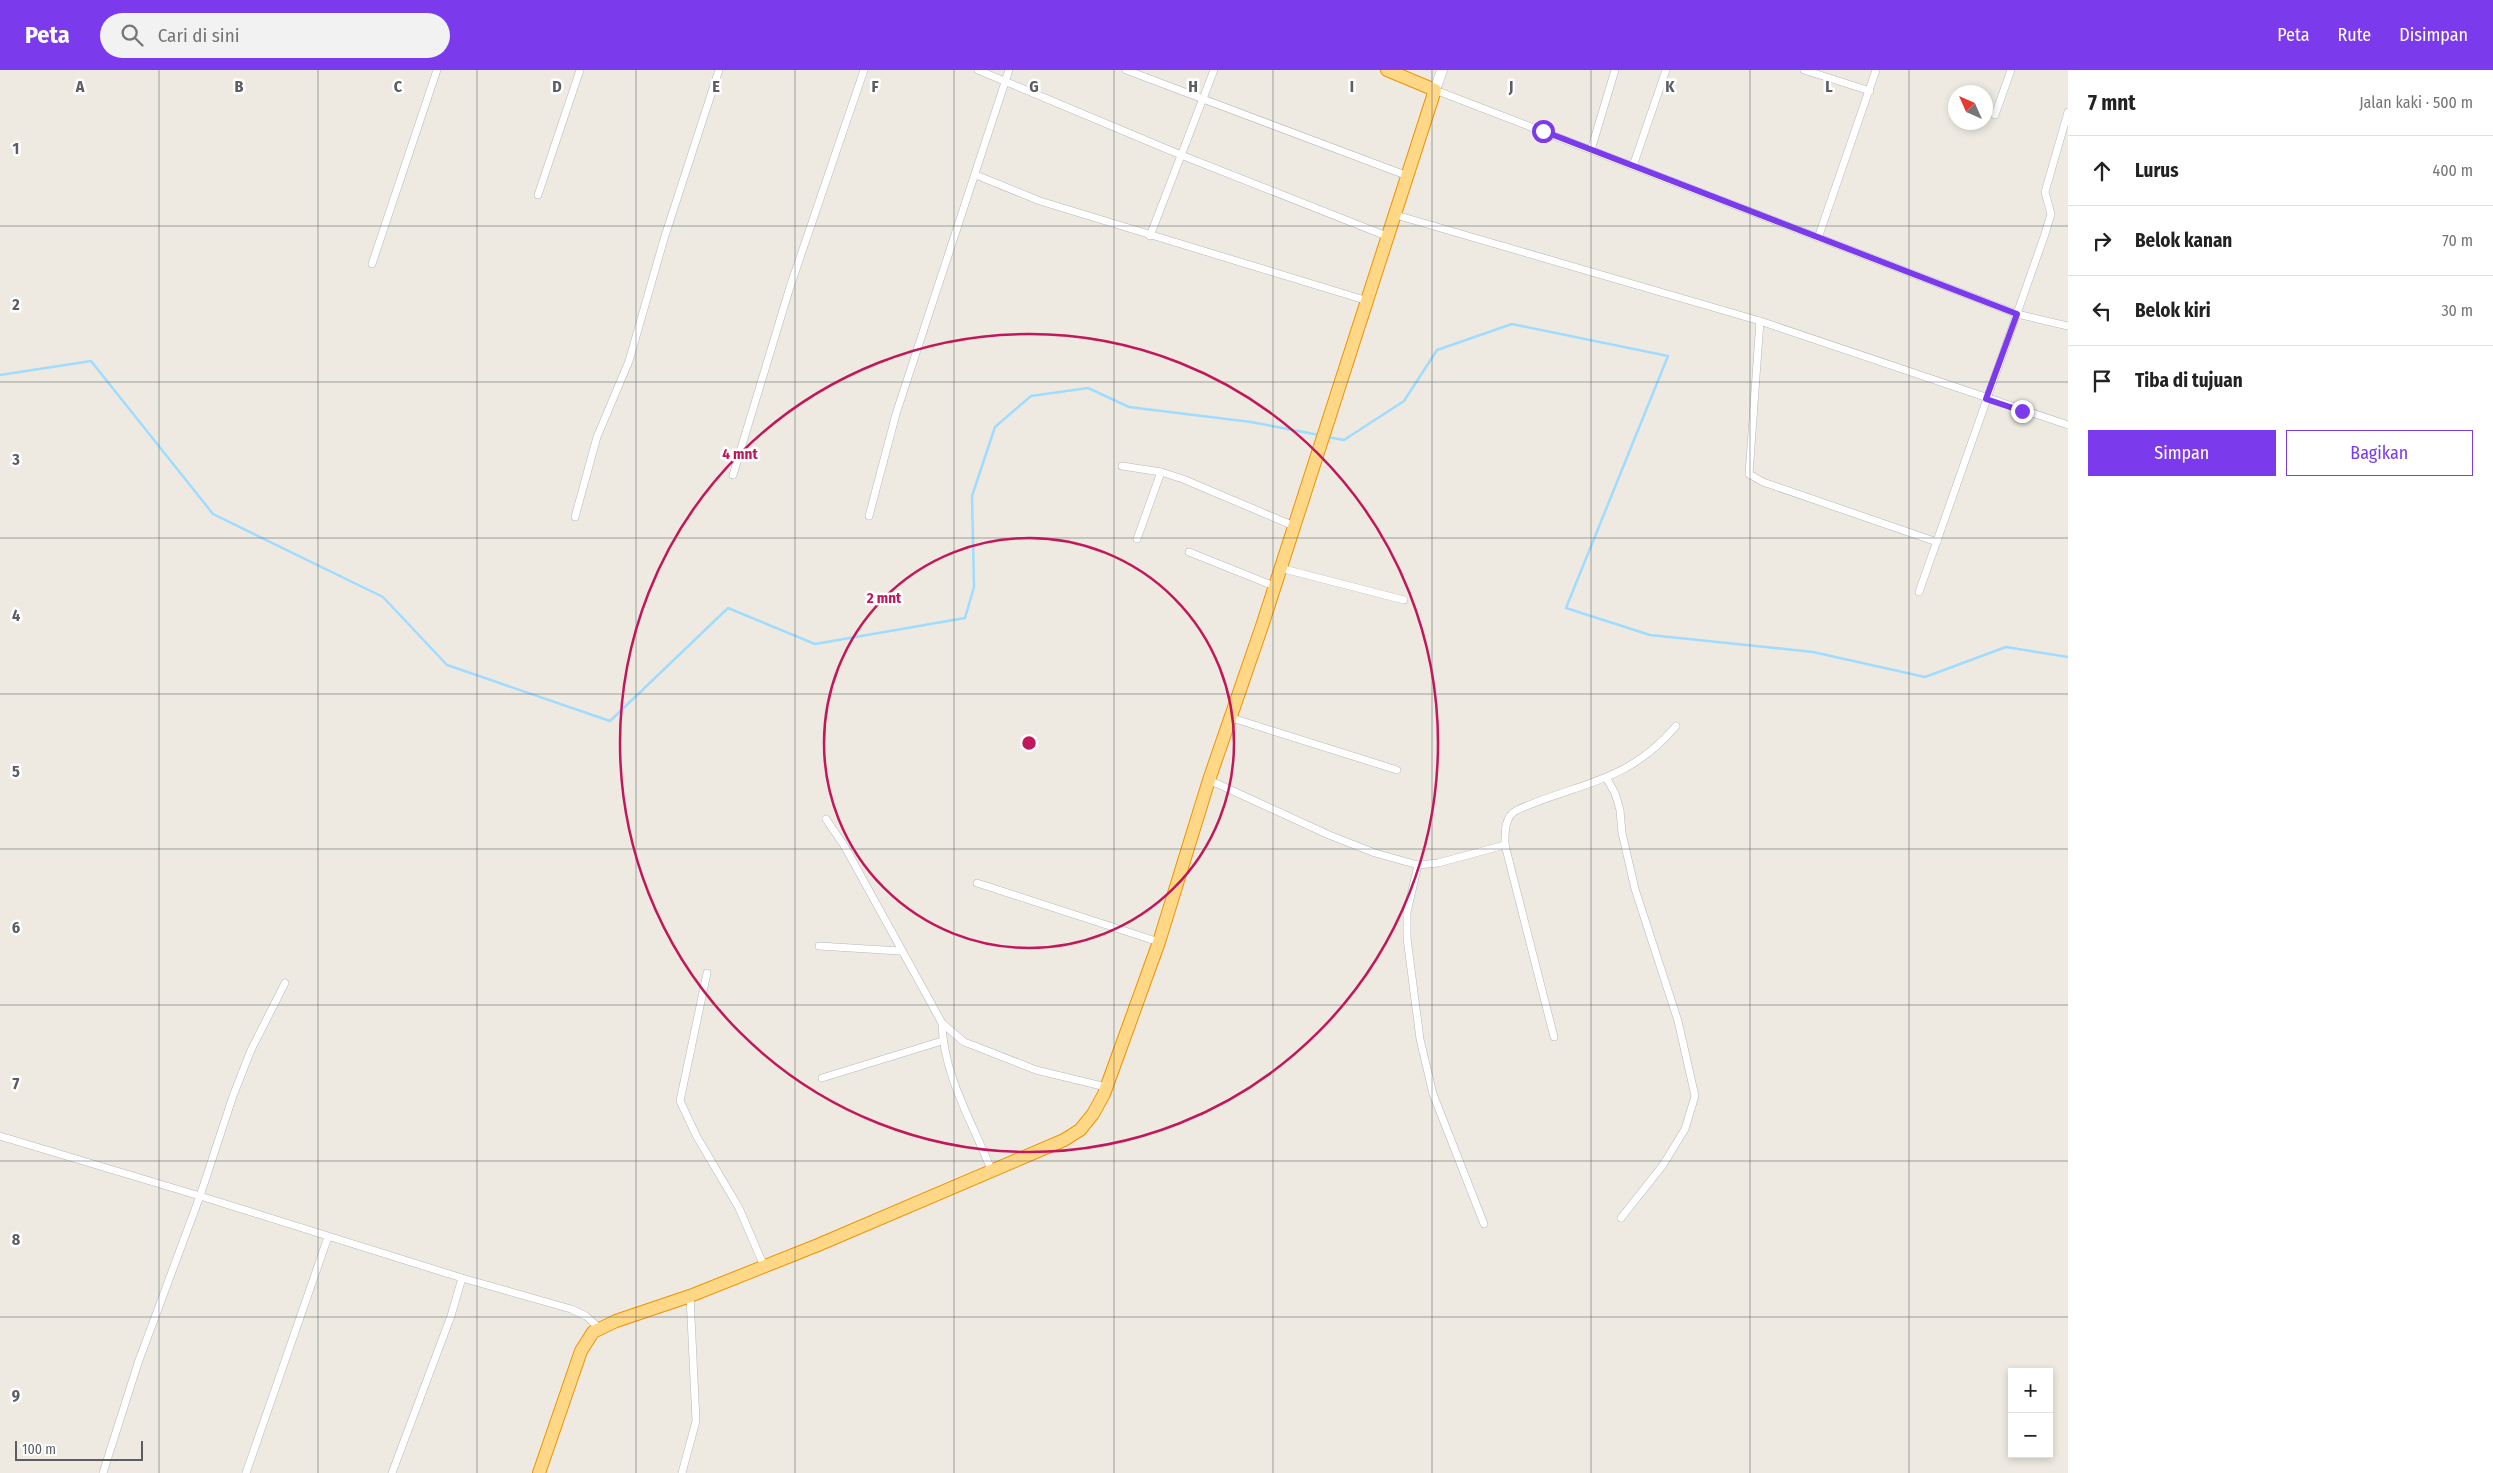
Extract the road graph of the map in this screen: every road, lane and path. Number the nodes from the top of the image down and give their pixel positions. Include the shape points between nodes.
1 (438, 70) edge
2 (580, 70) edge
3 (719, 70) edge
4 (864, 70) edge
5 (978, 70) edge
6 (1009, 70) edge
7 (1126, 70) edge
8 (1214, 70) edge
9 (1387, 70) edge
10 (1442, 70) edge
11 (1615, 70) edge
12 (1666, 70) edge
13 (1804, 70) edge
14 (1876, 70) edge
15 (2011, 70) edge
16 (1006, 82) junction
17 (1435, 90) junction
18 (1870, 91) junction
19 (1203, 100) junction
20 (2068, 112) edge
21 (1995, 114) dead end
22 (1591, 150) junction
23 (1181, 155) junction
24 (1633, 166) junction
25 (976, 175) junction
26 (1408, 176) junction
27 (538, 195) dead end
28 (1396, 215) junction
29 (1150, 236) junction
30 (1389, 237) junction
31 (1818, 238) junction
32 (372, 264) dead end
33 (1368, 301) junction
34 (2017, 314) junction
35 (1760, 321) junction
36 (2068, 326) edge
37 (1986, 399) junction
38 (2068, 425) edge
39 (1122, 466) dead end
40 (1161, 472) junction
41 (733, 475) dead end
42 (869, 516) dead end
43 (575, 517) dead end
44 (1294, 526) junction
45 (1136, 538) dead end
46 (1937, 542) junction
47 (1189, 552) dead end
48 (1280, 568) junction
49 (1274, 586) junction
50 (1919, 592) dead end
51 (1404, 600) dead end
52 (1232, 718) junction
53 (1676, 726) dead end
54 (1397, 770) dead end
55 (1607, 779) junction
56 (1209, 780) junction
57 (826, 819) dead end
58 (1505, 845) junction
59 (1418, 865) junction
60 (977, 883) dead end
61 (1159, 942) junction
62 (819, 946) dead end
63 (900, 951) junction
64 (707, 973) dead end
65 (285, 984) dead end
66 (942, 1022) junction
67 (1554, 1037) dead end
68 (942, 1041) junction
69 (822, 1078) dead end
70 (1106, 1087) junction
71 (0, 1136) edge
72 (992, 1172) junction
73 (200, 1196) junction
74 (1621, 1218) dead end
75 (1484, 1224) dead end
76 (328, 1236) junction
77 (764, 1266) junction
78 (462, 1278) junction
79 (690, 1296) junction
80 (599, 1328) junction
81 (103, 1473) edge
82 (246, 1473) edge
83 (392, 1473) edge
84 (539, 1473) edge
85 (682, 1473) edge

1 - 32 street
2 - 27 street
3 - 43 street via 664,238 632,353 597,437
4 - 41 street via 790,287
5 - 16 street
6 - 16 street
7 - 19 street
8 - 19 street
9 - 17 highway
10 - 17 street
11 - 22 street
12 - 24 street
13 - 18 street
14 - 18 street
15 - 21 street
16 - 23 street
16 - 25 street
17 - 22 street
17 - 26 highway
18 - 31 street
19 - 23 street
19 - 26 street
20 - 34 street via 2045,192 2050,217
22 - 24 street
23 - 29 street
23 - 30 street
24 - 31 street
25 - 29 street via 1040,201
25 - 42 street via 952,238 896,414
26 - 28 highway
28 - 30 highway
28 - 35 street
29 - 33 street
30 - 33 highway
31 - 34 street
33 - 44 highway
34 - 36 street
34 - 37 street
35 - 37 street
35 - 46 street via 1749,474 1763,482
37 - 38 street
37 - 46 street
39 - 40 street
40 - 44 street
40 - 45 street
44 - 48 highway
46 - 50 street
47 - 49 street
48 - 49 highway
48 - 51 street
49 - 52 highway
52 - 54 street
52 - 56 highway
53 - 55 street via 1649,755
55 - 58 street via 1514,812 1504,830
55 - 74 street via 1615,793 1636,889 1678,1021 1695,1092 1694,1106 1685,1129 1648,1186
56 - 59 street via 1375,853
56 - 61 highway
57 - 63 street via 845,847
58 - 59 street via 1438,863
58 - 67 street
59 - 75 street via 1407,912 1407,929 1408,961 1420,1039 1433,1094
60 - 61 street
61 - 70 highway
62 - 63 street
63 - 66 street
64 - 77 street via 680,1101 697,1138 739,1208
65 - 73 street via 233,1096
66 - 68 street
66 - 70 street via 964,1042 1036,1070
68 - 69 street
68 - 72 street via 955,1084
70 - 72 highway via 1093,1114 1080,1130
71 - 73 street
72 - 77 highway
73 - 76 street
73 - 81 street via 138,1363
76 - 78 street
76 - 82 street
77 - 79 highway
78 - 80 street via 570,1309 586,1316
78 - 83 street
79 - 80 highway
79 - 85 street via 696,1421
80 - 84 highway via 589,1337 582,1351

